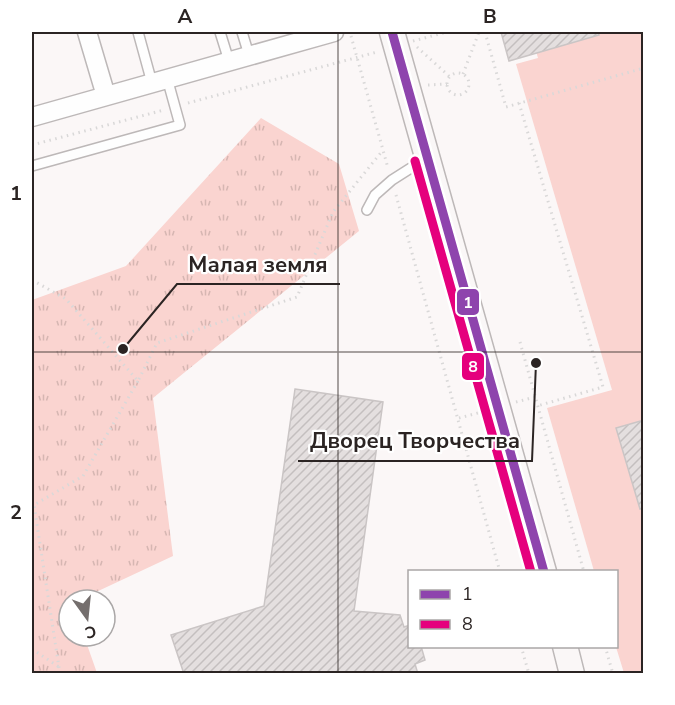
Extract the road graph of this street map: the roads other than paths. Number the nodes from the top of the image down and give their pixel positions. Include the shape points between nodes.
1 (87, 32) edge
2 (138, 32) edge
3 (220, 32) edge
4 (242, 32) edge
5 (334, 32) edge
6 (392, 32) edge
7 (249, 55) junction
8 (229, 61) junction
9 (160, 80) junction
10 (106, 96) junction
11 (32, 117) edge
12 (428, 158) junction
13 (32, 166) edge
14 (367, 210) dead end
15 (543, 570) edge
16 (566, 648) edge
17 (572, 674) edge

1 - 10 street
2 - 9 lane
3 - 8 lane
4 - 7 lane
5 - 7 street
6 - 12 street
7 - 8 street
8 - 9 street
9 - 10 street
9 - 13 lane via 180,125
10 - 11 street
12 - 14 lane via 392,180 375,195
12 - 15 street
16 - 17 street

